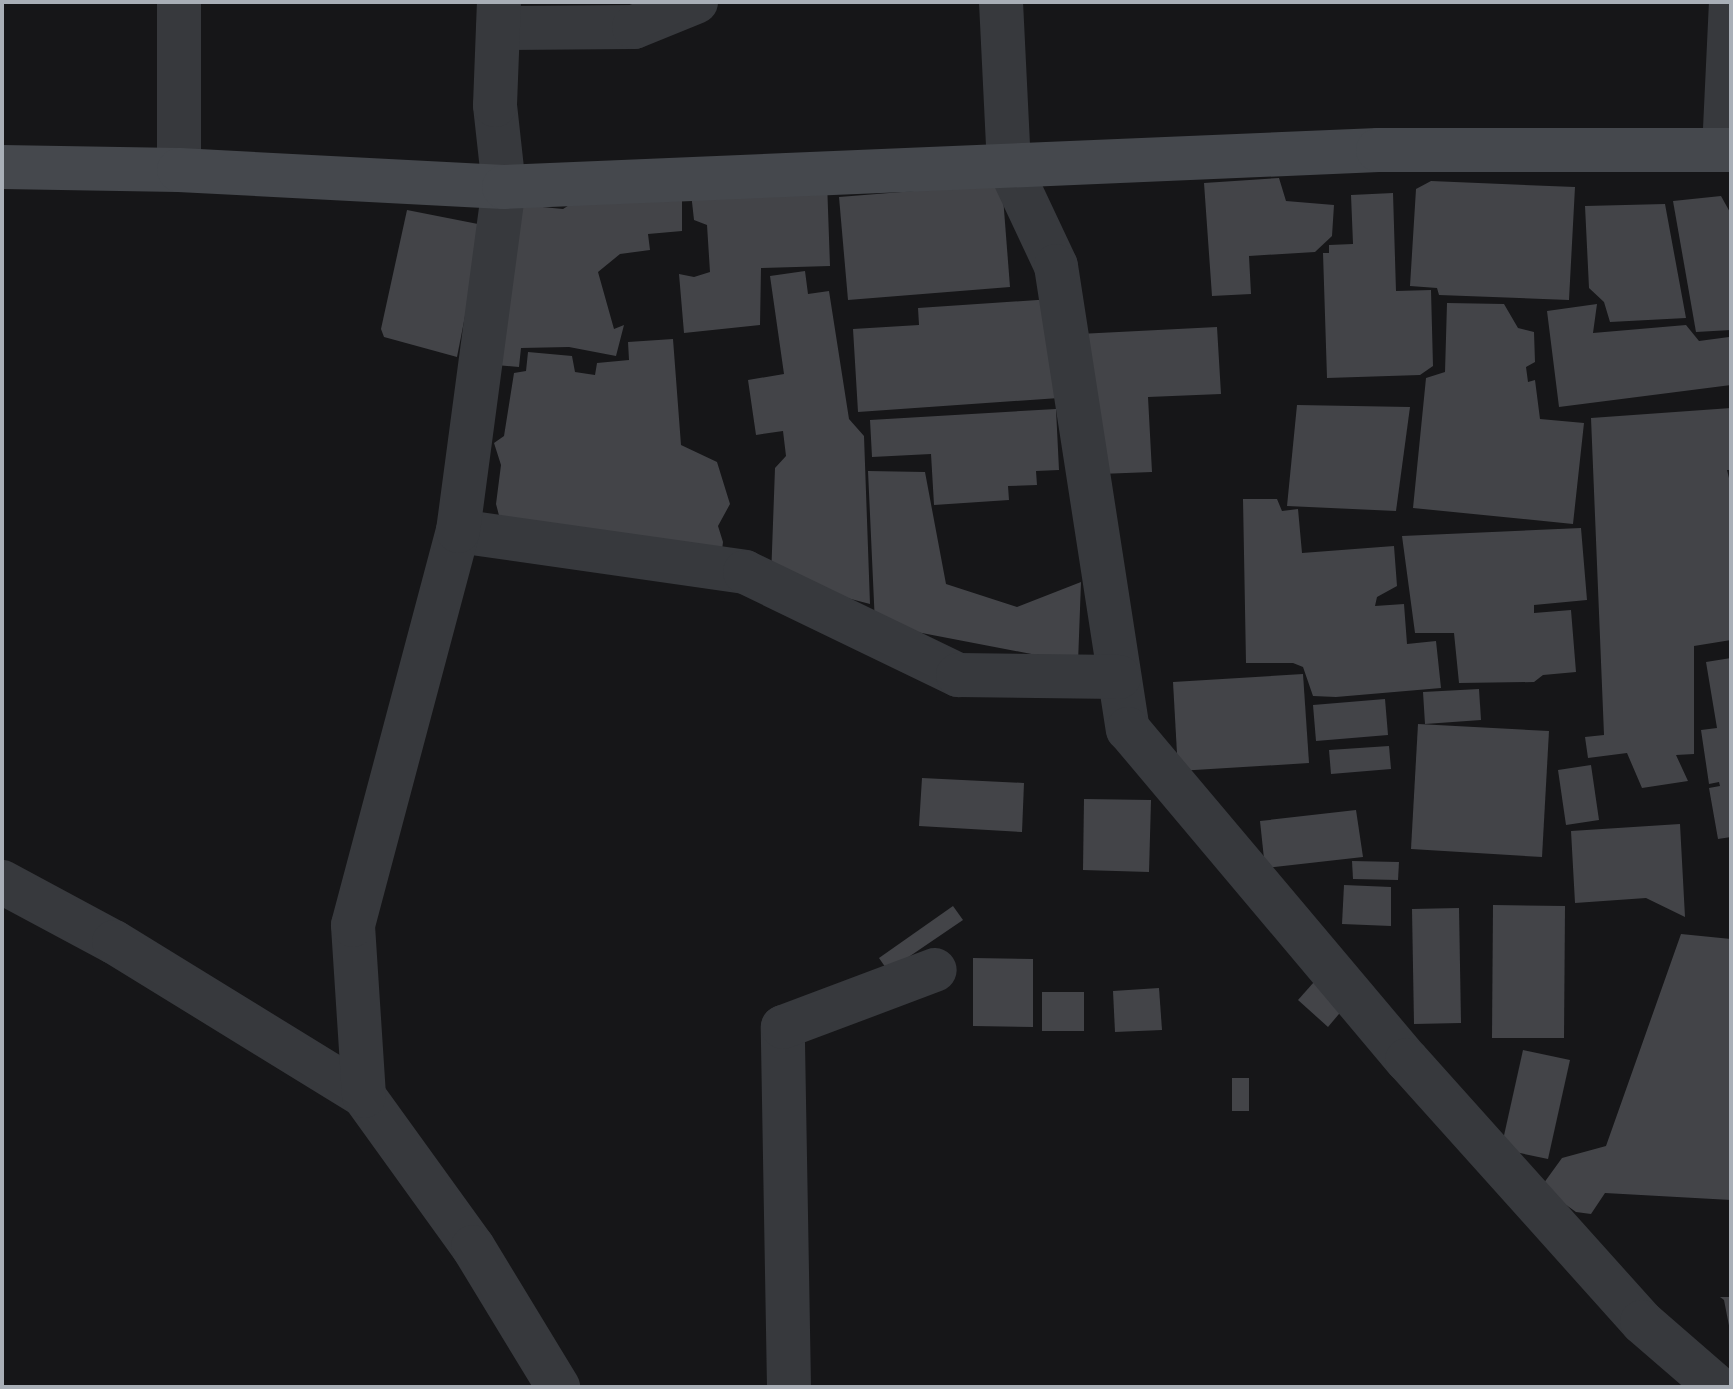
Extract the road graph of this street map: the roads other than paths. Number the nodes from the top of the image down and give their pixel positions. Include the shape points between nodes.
1 (179, 2) edge
2 (696, 2) edge
3 (1001, 2) edge
4 (1731, 2) edge
5 (498, 15) edge
6 (1727, 150) edge
7 (1009, 166) junction
8 (2, 167) edge
9 (179, 170) junction
10 (504, 187) junction
11 (458, 531) junction
12 (1119, 677) junction
13 (2, 882) edge
14 (935, 970) dead end
15 (364, 1096) junction
16 (558, 1387) edge
17 (789, 1387) edge
18 (1717, 1387) edge

1 - 9 street
2 - 5 street via 634,27
3 - 7 street
4 - 6 street
5 - 10 street via 495,105
6 - 7 main road via 1378,150
7 - 10 main road
7 - 12 street via 1056,266
8 - 9 main road
9 - 10 main road
10 - 11 street
11 - 12 street via 745,572 958,675
11 - 15 street via 353,925
12 - 18 street via 1128,729 1138,741 1417,1071 1642,1322
13 - 15 street via 114,942
14 - 17 street via 783,1027
15 - 16 street via 473,1247

